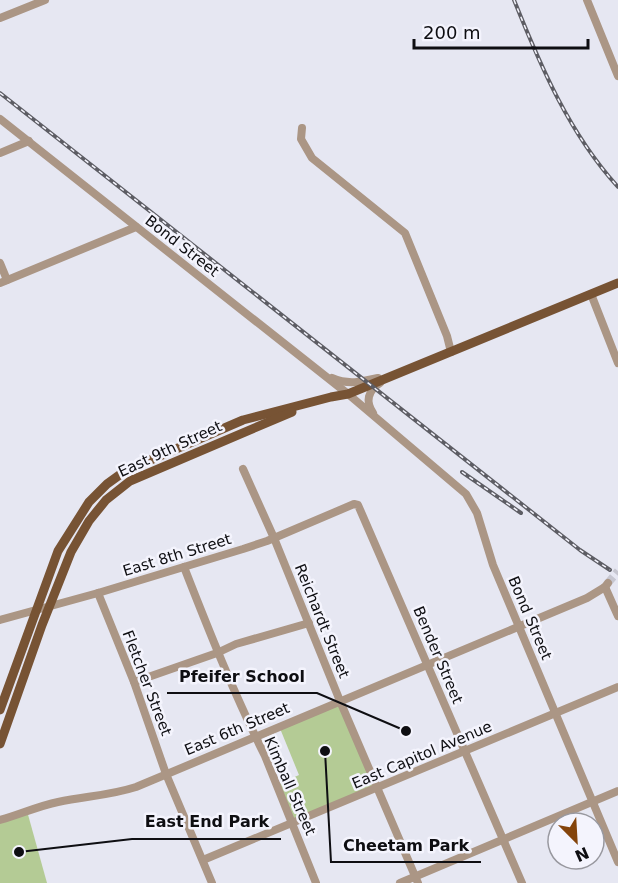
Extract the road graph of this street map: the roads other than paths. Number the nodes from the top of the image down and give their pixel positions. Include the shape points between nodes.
1 (45, 0) edge
2 (586, 0) edge
3 (0, 18) edge
4 (618, 76) edge
5 (0, 119) edge
6 (302, 128) dead end
7 (28, 141) junction
8 (0, 153) edge
9 (136, 227) junction
10 (0, 263) edge
11 (3, 281) edge
12 (618, 283) edge
13 (591, 294) junction
14 (451, 352) junction
15 (618, 363) edge
16 (316, 369) junction
17 (397, 374) junction
18 (348, 394) junction
19 (331, 397) junction
20 (375, 416) junction
21 (243, 469) dead end
22 (357, 504) joint
23 (274, 538) junction
24 (184, 567) junction
25 (98, 593) junction
26 (49, 606) junction
27 (38, 609) junction
28 (618, 616) edge
29 (0, 620) edge
30 (309, 623) junction
31 (519, 626) junction
32 (217, 653) junction
33 (428, 665) junction
34 (134, 682) junction
35 (618, 687) edge
36 (340, 701) junction
37 (0, 710) edge
38 (556, 713) junction
39 (254, 737) junction
40 (0, 744) edge
41 (464, 752) junction
42 (166, 774) junction
43 (377, 789) junction
44 (618, 791) edge
45 (593, 802) junction
46 (0, 820) edge
47 (292, 824) junction
48 (503, 840) junction
49 (202, 860) junction
50 (618, 862) edge
51 (416, 880) edge
52 (212, 883) edge
53 (316, 883) edge
54 (400, 883) edge
55 (522, 883) edge

1 - 3 street
2 - 4 street
5 - 7 street, Bond Street
6 - 14 street via 302,139 312,158 405,233
7 - 8 street
7 - 9 street, Bond Street
9 - 11 street
9 - 16 street, Bond Street
10 - 11 street
12 - 13 main road, East 9th Street
13 - 14 main road, East 9th Street
13 - 15 street
14 - 17 main road, East 9th Street
16 - 17 street via 346,383
16 - 18 street, Bond Street
17 - 18 main road, East 9th Street
17 - 20 street via 369,393
18 - 19 main road, East 9th Street
18 - 20 street, Bond Street
19 - 26 main road, East 9th Street via 130,481 106,500 89,521 71,552
19 - 27 main road, East 9th Street via 243,420 125,471 107,484 89,502 58,551
20 - 31 street, Bond Street via 456,485 472,504
21 - 23 street, Reichardt Street
22 - 23 street, East 8th Street
22 - 33 street, Bender Street
23 - 24 street, East 8th Street
23 - 30 street, Reichardt Street
24 - 25 street, East 8th Street
24 - 32 street, Kimball Street
25 - 26 street, East 8th Street
25 - 34 street, Fletcher Street
26 - 27 street, East 8th Street
26 - 40 main road, East 9th Street
27 - 29 street, East 8th Street
27 - 37 main road, East 9th Street
28 - 31 street, East 6th Street via 606,585 587,598
30 - 32 street
30 - 36 street, Reichardt Street
31 - 33 street, East 6th Street
31 - 38 street, Bond Street
32 - 34 street
32 - 39 street, Kimball Street
33 - 36 street, East 6th Street
33 - 41 street, Bender Street
34 - 42 street, Fletcher Street
35 - 38 street, East Capitol Avenue
36 - 39 street, East 6th Street
36 - 43 street, Reichardt Street
38 - 41 street, East Capitol Avenue
38 - 45 street, Bond Street
39 - 42 street, East 6th Street
39 - 47 street, Kimball Street
41 - 43 street, East Capitol Avenue
41 - 48 street, Bender Street
42 - 46 street, East 6th Street via 121,792 53,803
42 - 49 street, Fletcher Street
43 - 47 street, East Capitol Avenue
43 - 51 street, Reichardt Street
44 - 45 street
45 - 48 street
45 - 50 street, Bond Street
47 - 49 street, East Capitol Avenue
47 - 53 street, Kimball Street
48 - 51 street
48 - 55 street, Bender Street
49 - 52 street, Fletcher Street
51 - 54 street

